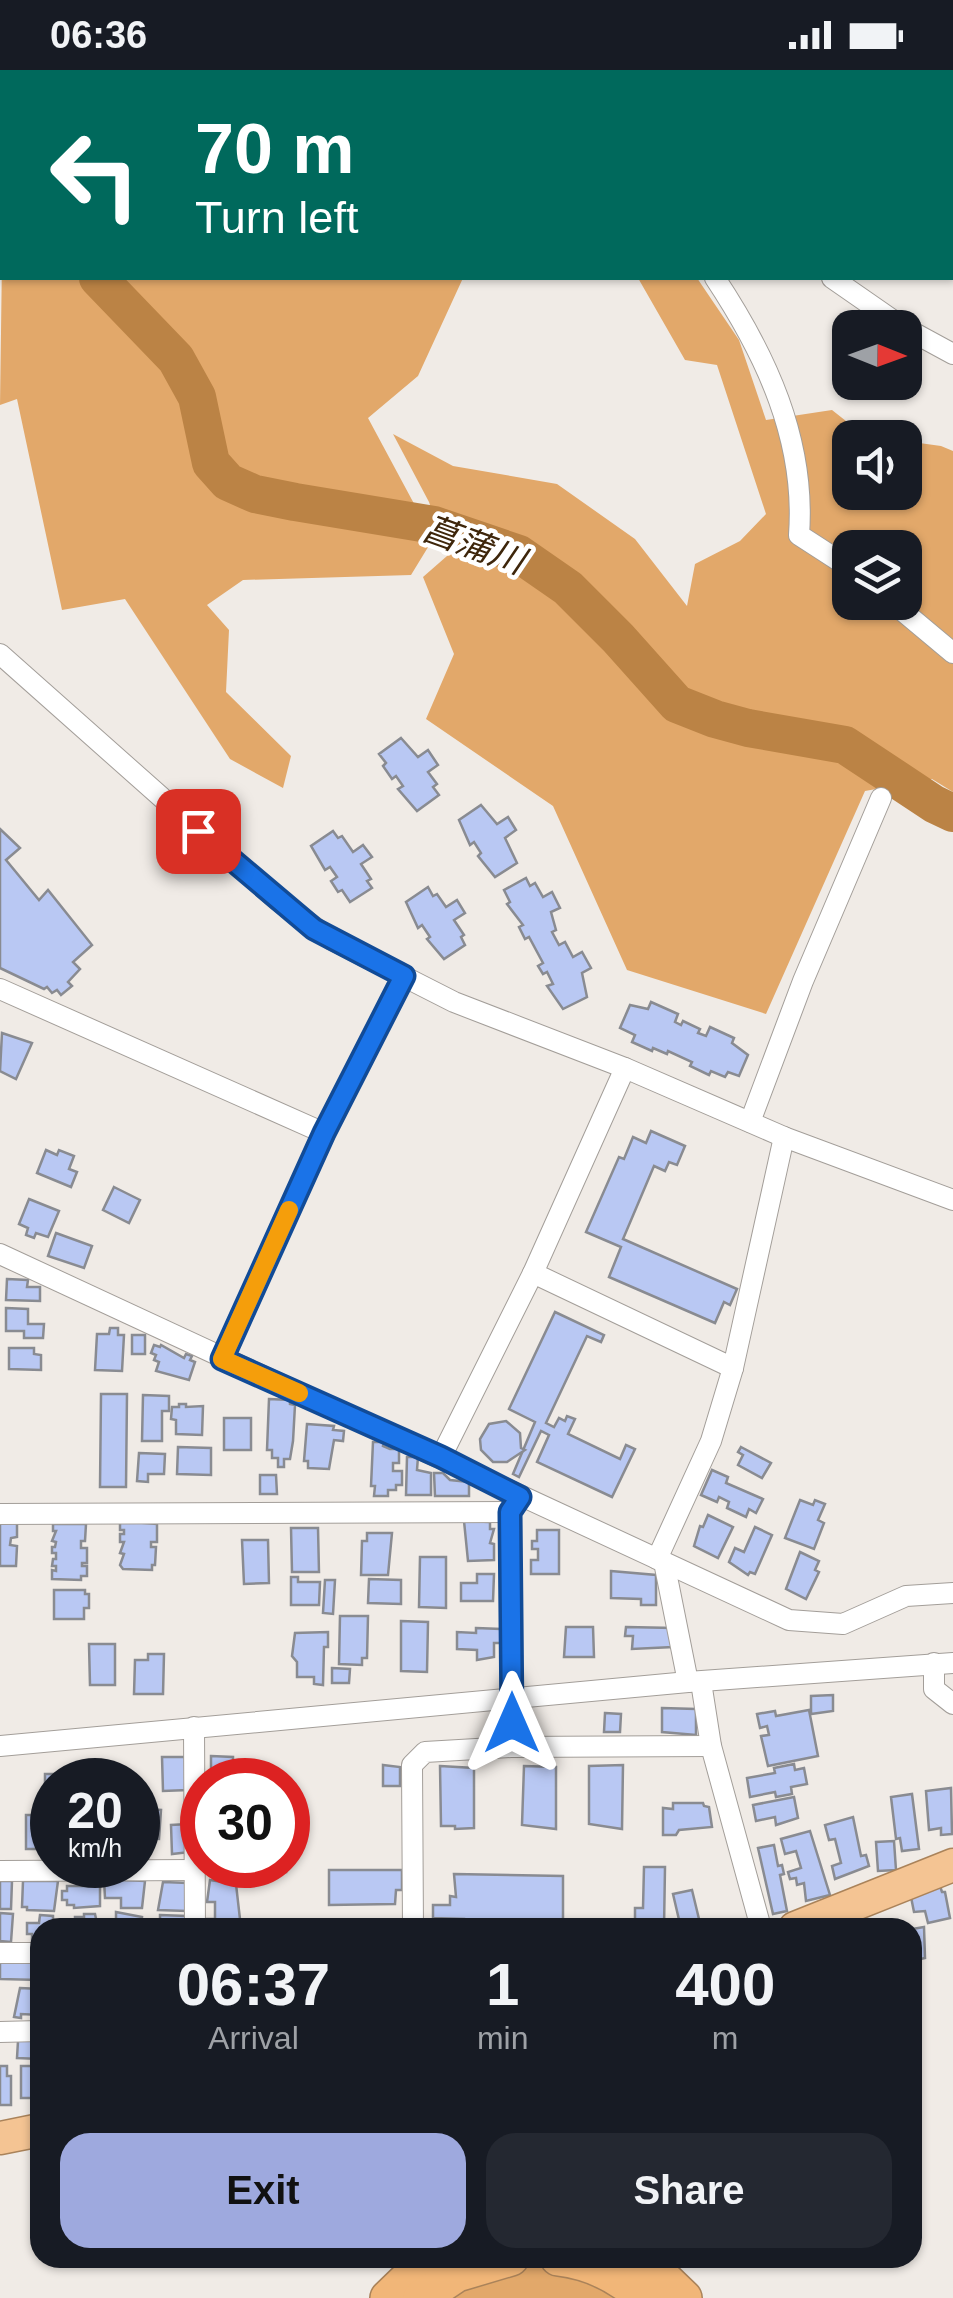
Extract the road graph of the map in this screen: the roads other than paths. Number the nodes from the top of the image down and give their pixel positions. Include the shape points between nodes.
1 (717, 280) edge
2 (835, 280) edge
3 (878, 310) edge
4 (922, 338) edge
5 (953, 354) edge
6 (832, 556) edge
7 (914, 620) edge
8 (953, 653) edge
9 (0, 654) edge
10 (881, 798) dead end
11 (404, 976) junction
12 (0, 989) edge
13 (624, 1068) junction
14 (750, 1122) junction
15 (324, 1133) junction
16 (784, 1137) junction
17 (953, 1200) edge
18 (0, 1254) edge
19 (533, 1273) junction
20 (222, 1359) junction
21 (733, 1368) junction
22 (441, 1457) junction
23 (516, 1504) junction
24 (0, 1514) edge
25 (661, 1561) junction
26 (953, 1593) edge
27 (944, 1663) edge
28 (694, 1682) junction
29 (512, 1699) junction
30 (953, 1704) edge
31 (194, 1727) junction
32 (0, 1746) edge
33 (710, 1746) junction
34 (511, 1747) junction
35 (194, 1758) edge
36 (953, 1864) edge
37 (180, 1870) edge
38 (0, 1871) edge
39 (194, 1888) edge
40 (195, 1918) edge
41 (413, 1918) edge
42 (758, 1918) edge
43 (819, 1918) edge
44 (0, 1953) edge
45 (30, 1954) edge
46 (0, 2032) edge
47 (30, 2032) edge
48 (30, 2132) edge
49 (0, 2138) edge
50 (420, 2268) edge
51 (478, 2268) edge
52 (590, 2268) edge
53 (650, 2268) edge
54 (388, 2298) edge
55 (421, 2298) edge
56 (643, 2298) edge
57 (684, 2298) edge

1 - 6 street via 752,334 789,426 799,535
2 - 3 street
4 - 5 street
7 - 8 street
9 - 11 street via 276,899 332,940
10 - 14 street
11 - 13 street
11 - 15 street
12 - 15 street
13 - 14 street
13 - 19 street
14 - 16 street
15 - 20 street
16 - 17 street
16 - 21 street
18 - 20 street
19 - 21 street
19 - 22 street
20 - 22 street
21 - 25 street
22 - 23 street
23 - 24 street
23 - 25 street
23 - 29 street
25 - 26 street via 789,1620 814,1624 843,1624 906,1596
25 - 28 street
27 - 28 street
27 - 30 street via 934,1689
28 - 29 street
28 - 33 street
29 - 31 street
29 - 34 street
31 - 32 street
31 - 35 street
33 - 34 street
33 - 42 street
34 - 41 street via 425,1752 412,1765
36 - 43 highway
37 - 38 street
39 - 40 street
44 - 45 street
46 - 47 street
48 - 49 highway
50 - 54 highway
51 - 55 highway
52 - 56 highway via 613,2275
53 - 57 highway

